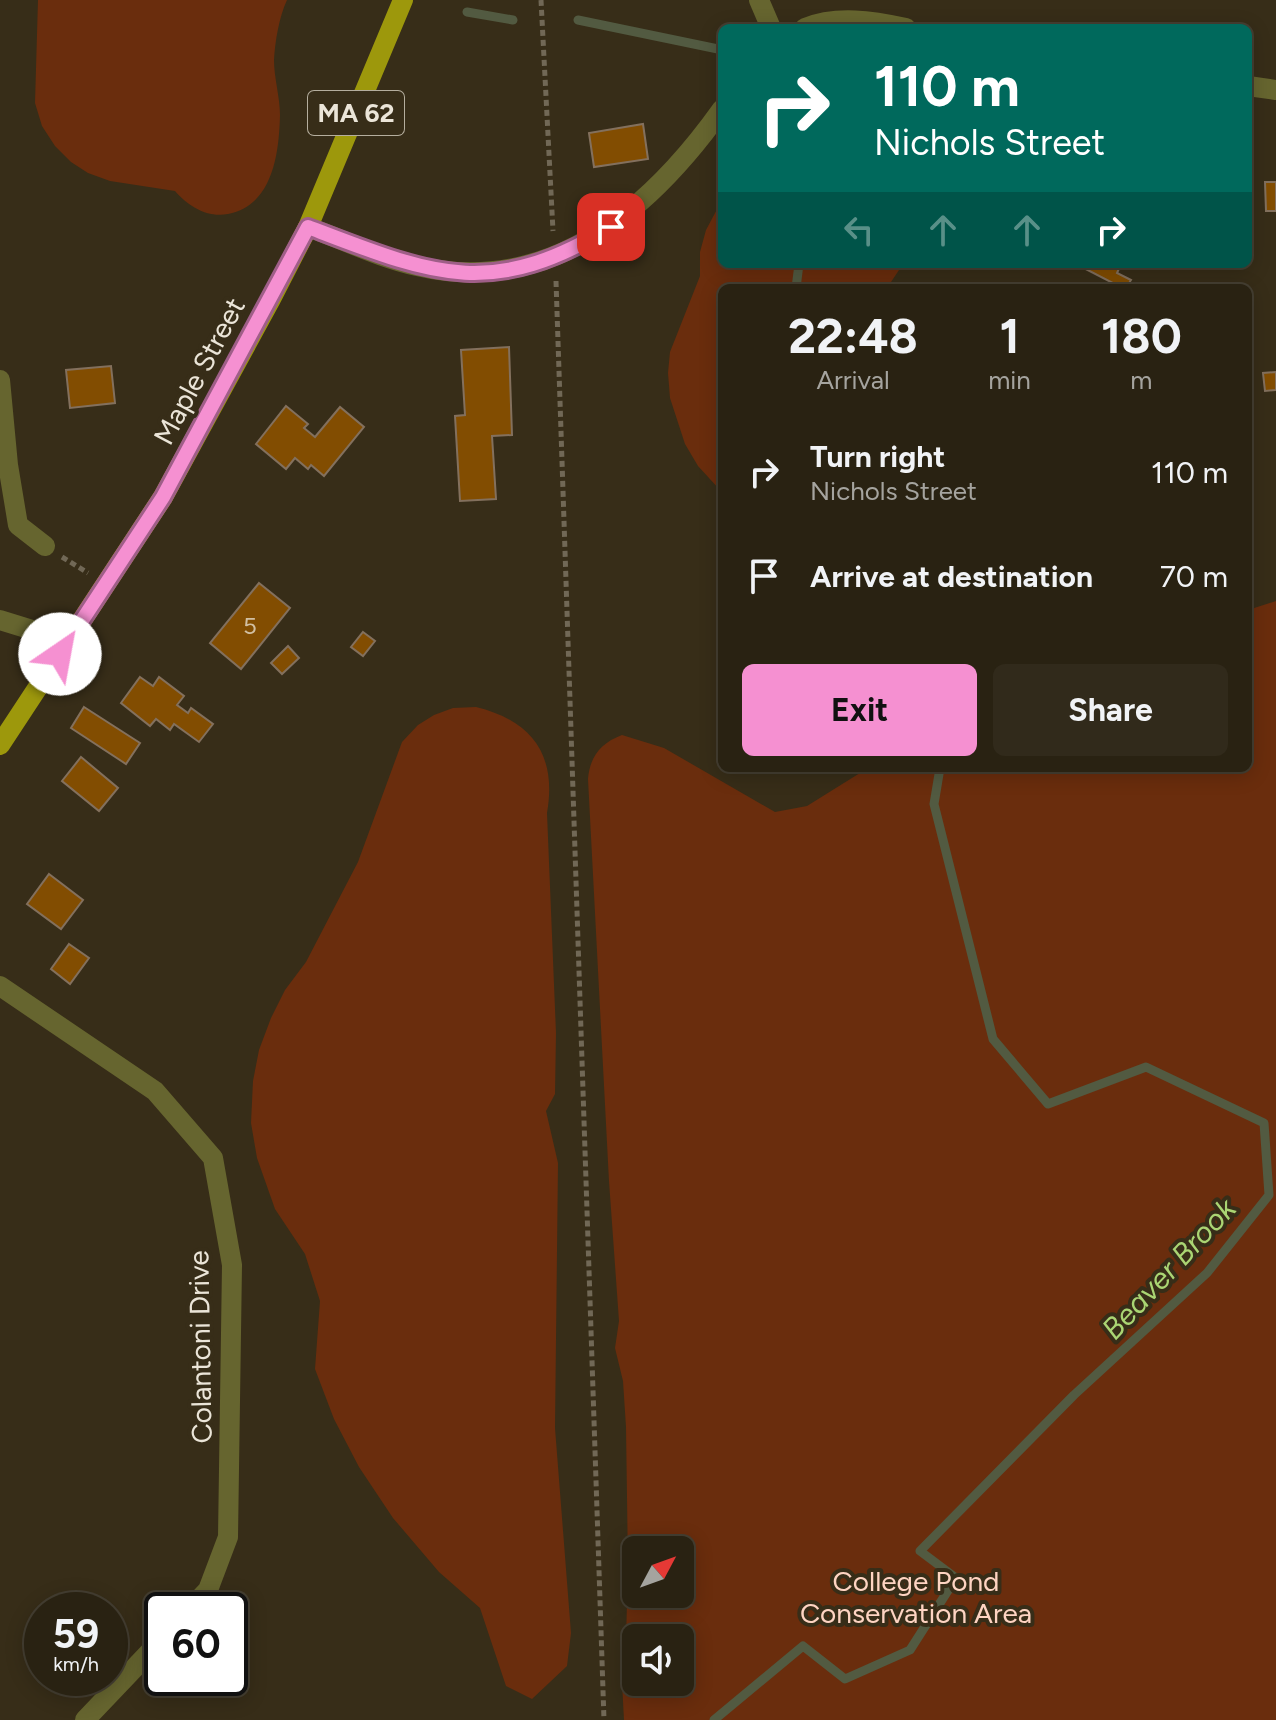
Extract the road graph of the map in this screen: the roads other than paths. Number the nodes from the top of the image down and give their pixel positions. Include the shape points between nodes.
1 (403, 0) edge
2 (759, 0) edge
3 (769, 24) edge
4 (820, 24) edge
5 (888, 24) edge
6 (1252, 87) edge
7 (1276, 90) edge
8 (718, 114) edge
9 (308, 227) junction
10 (0, 380) edge
11 (45, 546) road end
12 (0, 620) edge
13 (68, 641) junction
14 (0, 745) edge
15 (0, 986) edge
16 (206, 1592) edge
17 (144, 1658) edge
18 (85, 1720) edge

1 - 9 main road, Maple Street / MA 62
2 - 3 street
4 - 5 street
6 - 7 street
8 - 9 street via 671,172 611,227 517,270 440,271 415,266
9 - 13 main road, Maple Street / MA 62 via 163,497
10 - 11 street via 18,525
12 - 13 street
13 - 14 main road, Maple Street / MA 62
15 - 16 street, Colantoni Drive via 155,1091 213,1158 232,1265 228,1537
17 - 18 street

